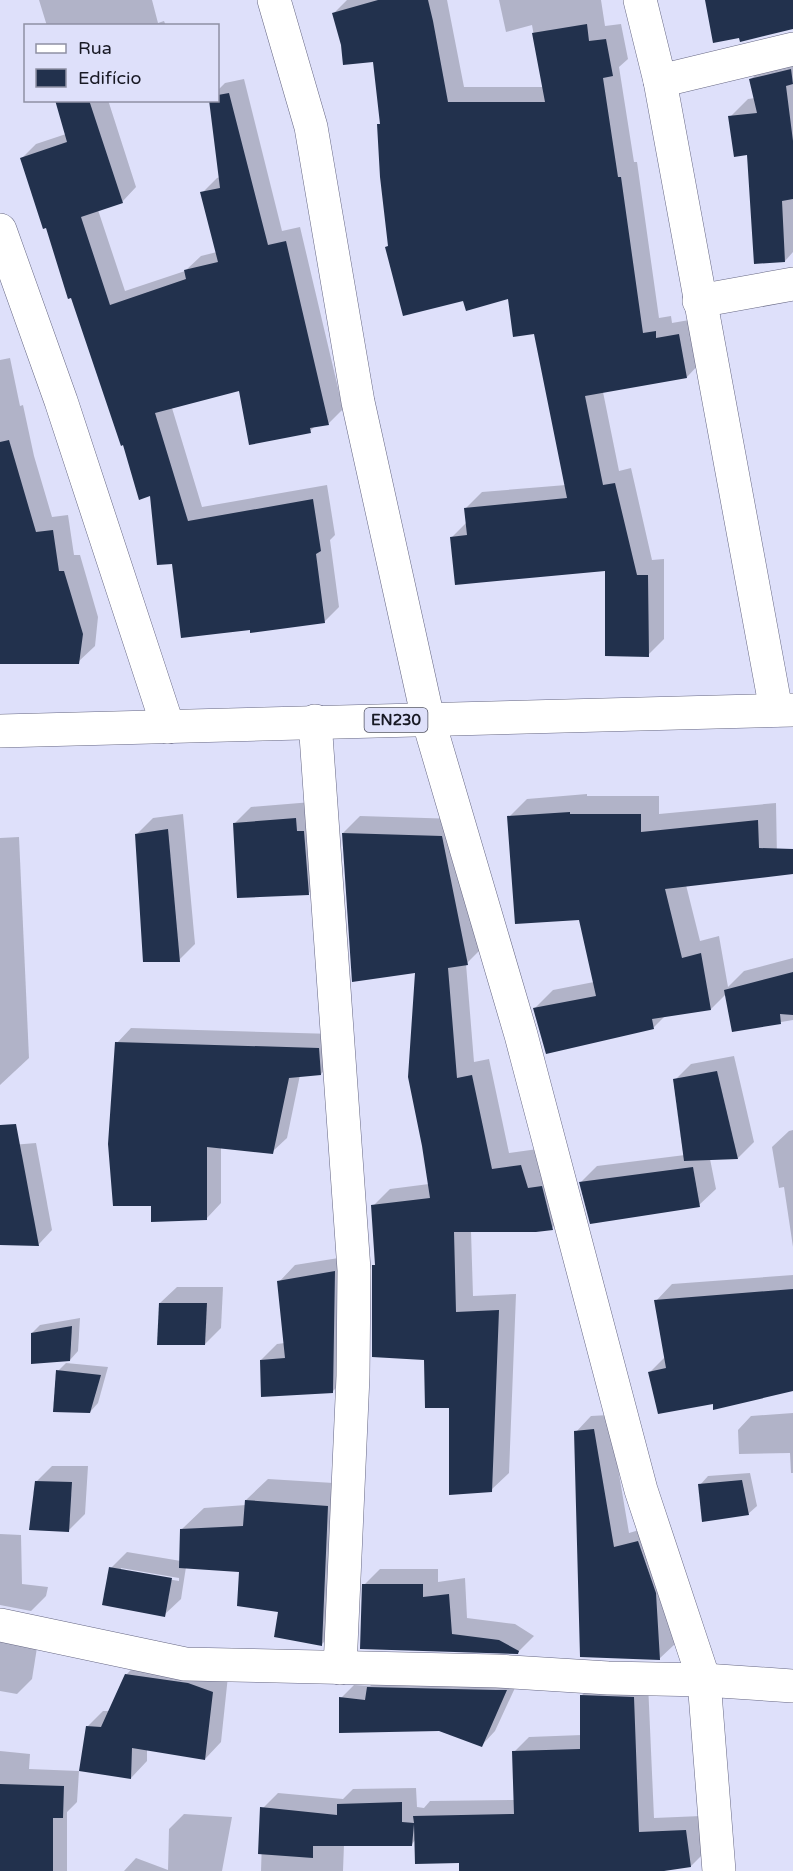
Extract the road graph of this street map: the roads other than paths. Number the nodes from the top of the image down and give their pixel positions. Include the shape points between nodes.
1 (274, 0) edge
2 (640, 0) edge
3 (793, 49) edge
4 (660, 81) junction
5 (0, 230) edge
6 (793, 284) edge
7 (699, 301) junction
8 (784, 710) edge
9 (428, 719) junction
10 (315, 722) junction
11 (168, 727) junction
12 (0, 731) edge
13 (0, 1625) edge
14 (340, 1668) junction
15 (704, 1680) junction
16 (793, 1686) edge
17 (719, 1871) edge

1 - 9 street via 310,127 358,402
2 - 4 street
3 - 4 street
4 - 7 street
5 - 11 street via 61,401
6 - 7 street
7 - 8 street
8 - 9 street, EN230
9 - 10 street, EN230
9 - 15 street via 521,1035 641,1490
10 - 11 street, EN230
10 - 14 street via 354,1270
11 - 12 street, EN230
13 - 14 street via 185,1664
14 - 15 street
15 - 16 street
15 - 17 street

